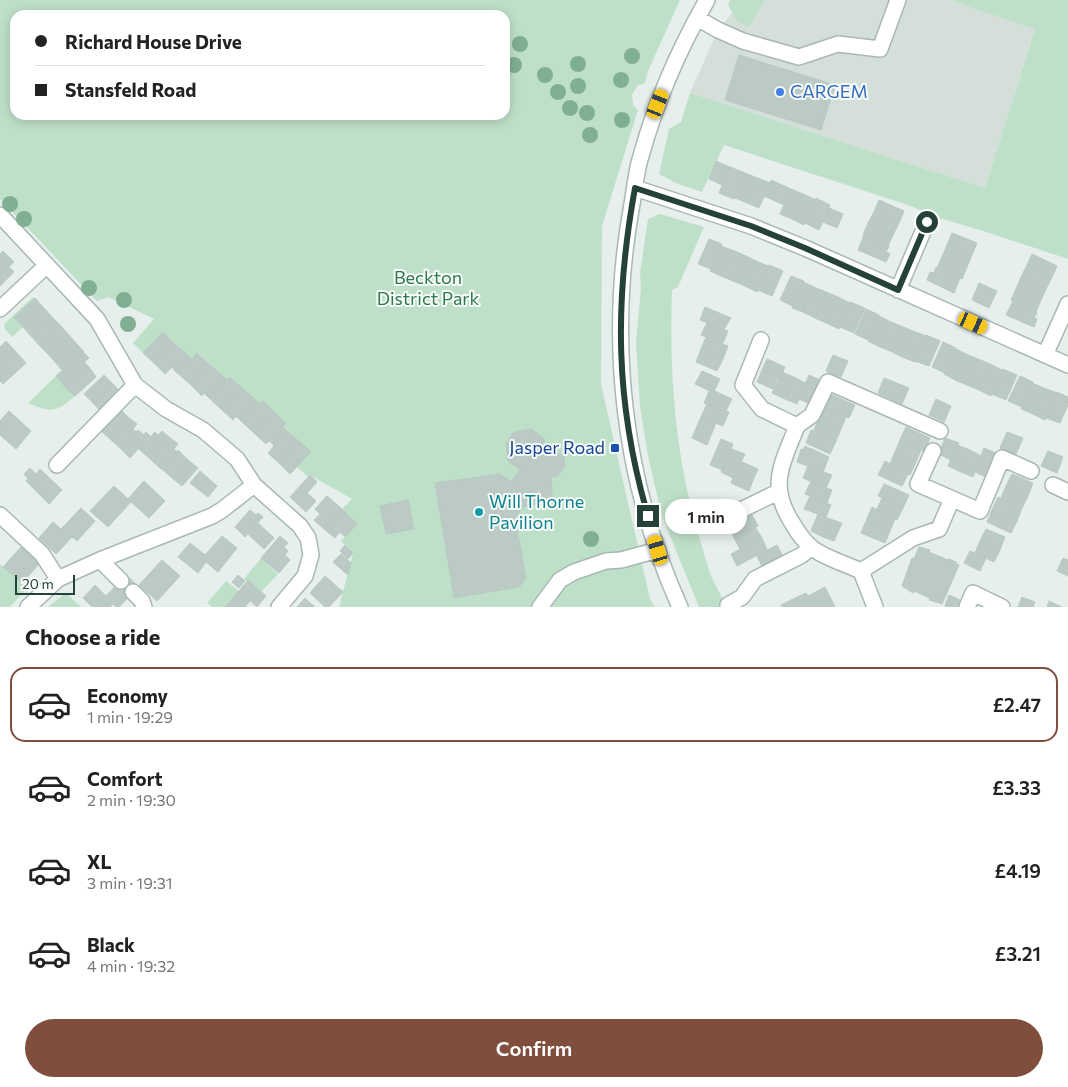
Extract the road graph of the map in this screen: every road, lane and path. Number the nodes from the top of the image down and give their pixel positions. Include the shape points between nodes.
1 (707, 0) edge
2 (898, 0) edge
3 (697, 18) junction
4 (635, 188) junction
5 (0, 216) edge
6 (927, 222) dead end
7 (47, 266) junction
8 (898, 290) junction
9 (1068, 304) edge
10 (0, 309) edge
11 (761, 340) dead end
12 (1045, 355) junction
13 (1068, 365) edge
14 (135, 385) junction
15 (797, 426) junction
16 (940, 431) dead end
17 (933, 450) dead end
18 (57, 465) dead end
19 (1031, 470) dead end
20 (254, 485) junction
21 (1053, 485) dead end
22 (778, 492) junction
23 (1068, 492) edge
24 (952, 499) junction
25 (696, 514) dead end
26 (0, 515) edge
27 (811, 547) junction
28 (658, 550) junction
29 (100, 560) junction
30 (861, 572) junction
31 (58, 579) junction
32 (121, 580) dead end
33 (133, 592) dead end
34 (728, 605) dead end
35 (28, 607) edge
36 (144, 607) edge
37 (279, 607) edge
38 (540, 607) edge
39 (680, 607) edge
40 (876, 607) edge
41 (967, 607) edge
42 (1002, 607) edge

1 - 3 street
2 - 3 street via 880,49 838,44 799,57 744,41
3 - 4 street via 658,104 640,158
4 - 8 street via 751,226
4 - 28 street via 623,274 622,372 628,434
5 - 7 street
6 - 8 street
7 - 10 street
7 - 14 street via 98,319
8 - 12 street
9 - 12 street
11 - 15 street via 742,384 762,409
12 - 13 street
14 - 18 street
14 - 20 street via 166,410 203,430 237,458
15 - 16 street via 812,415 828,382
15 - 22 street via 782,463
17 - 24 street via 918,484
19 - 24 street via 1002,458 980,511
20 - 29 street via 212,516
20 - 37 street via 300,526 308,538 311,555 305,576
21 - 23 street
22 - 25 street via 739,512
22 - 27 street via 782,506 800,536
24 - 30 street via 939,529 913,538
26 - 31 street via 42,554
27 - 30 street
27 - 34 street via 755,579 742,596
28 - 38 street via 606,561 574,572 560,580
28 - 39 street
29 - 31 street
29 - 32 street
30 - 40 street
31 - 35 street
33 - 36 street
41 - 42 street via 973,593

